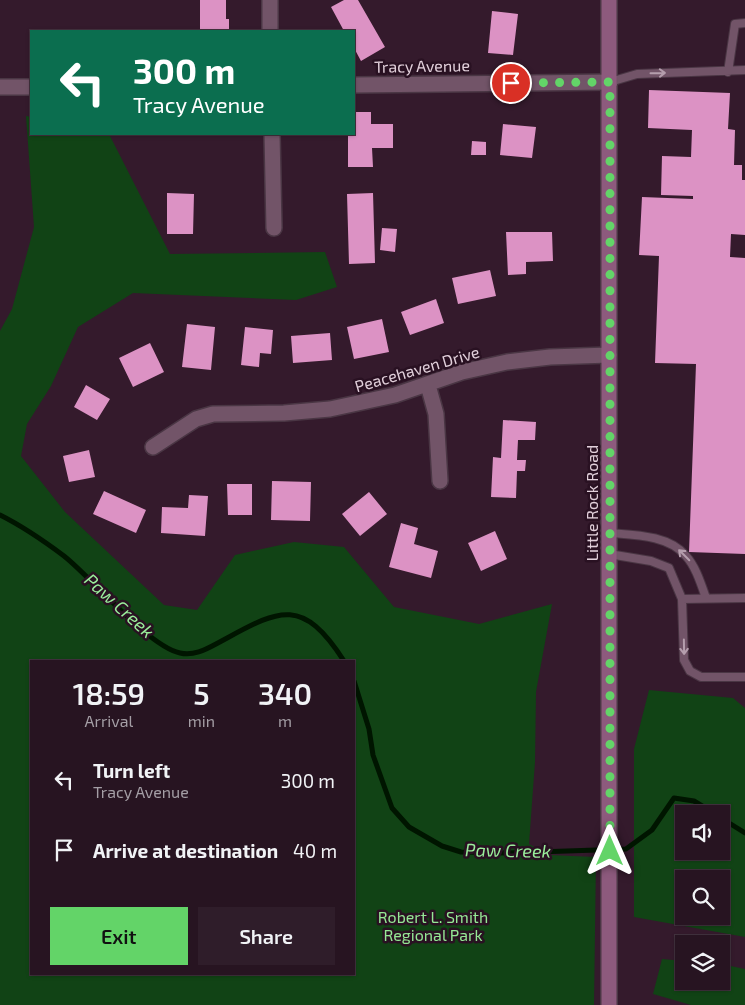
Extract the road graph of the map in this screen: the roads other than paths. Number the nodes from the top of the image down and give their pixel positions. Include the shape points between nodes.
1 (270, 0) edge
2 (608, 0) edge
3 (745, 23) edge
4 (270, 30) edge
5 (745, 70) edge
6 (728, 72) junction
7 (610, 82) junction
8 (355, 85) edge
9 (30, 86) edge
10 (0, 87) edge
11 (272, 135) edge
12 (274, 228) dead end
13 (609, 355) junction
14 (428, 385) junction
15 (153, 447) dead end
16 (440, 481) dead end
17 (610, 532) junction
18 (610, 554) junction
19 (706, 598) junction
20 (745, 598) edge
21 (682, 599) junction
22 (745, 677) edge
23 (609, 1005) edge

1 - 4 street
2 - 7 main road, Little Rock Road
3 - 6 lane via 734,24
5 - 6 lane
7 -> 6 lane via 637,74
7 - 8 street, Tracy Avenue
7 - 13 main road, Little Rock Road
9 - 10 street
11 - 12 street
13 - 14 street, Peacehaven Drive via 508,362 462,372
13 - 17 main road, Little Rock Road
14 - 15 street, Peacehaven Drive via 386,398 330,409 213,414 196,419
14 - 16 street via 436,414
17 - 18 main road, Little Rock Road
19 -> 17 lane via 686,555 668,543
18 - 21 lane via 651,561 668,568
18 - 23 main road, Little Rock Road
19 - 20 lane
19 - 21 lane
21 -> 22 lane via 684,660 690,671 701,677

